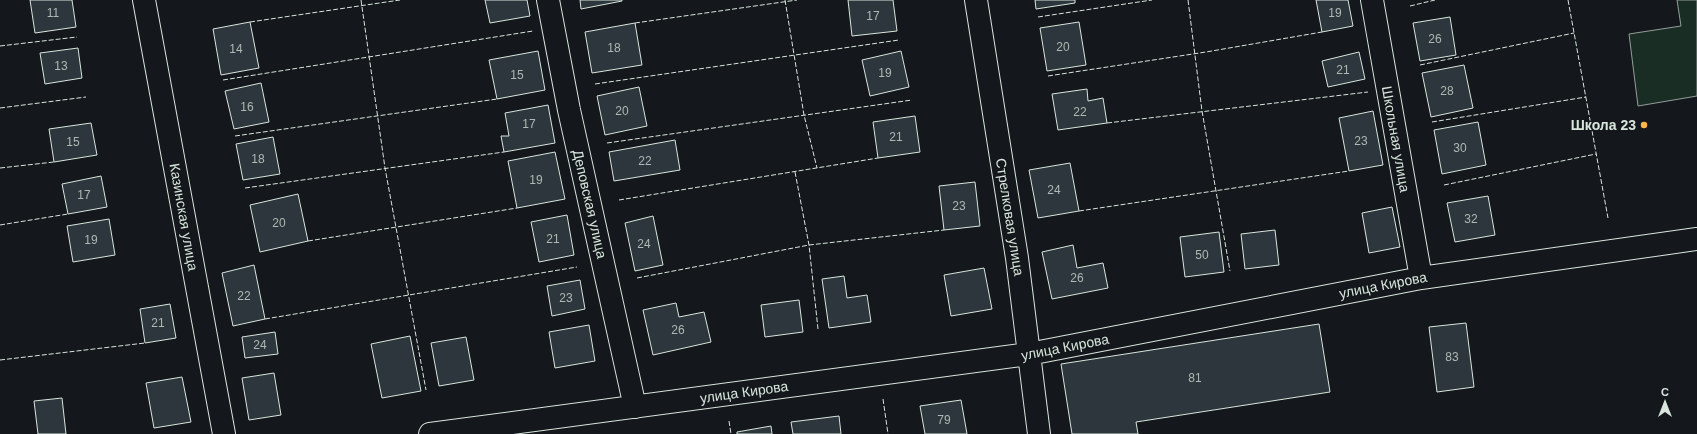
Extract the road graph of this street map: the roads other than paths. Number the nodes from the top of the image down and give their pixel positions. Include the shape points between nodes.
1 (144, 0) edge
2 (548, 0) edge
3 (976, 0) edge
4 (1372, 0) edge
5 (1697, 239) edge
6 (1421, 278) junction
7 (1030, 354) junction
8 (635, 407) junction
9 (224, 434) edge
10 (430, 434) edge
11 (1038, 434) edge

1 - 9 street, Казинская улица
2 - 8 street, Деповская улица via 569,110
3 - 7 street, Стрелковая улица
4 - 6 street, Школьная улица
5 - 6 street, улица Кирова
6 - 7 street, улица Кирова
7 - 8 street, улица Кирова
7 - 11 street, Стрелковая улица
8 - 10 street, улица Кирова

